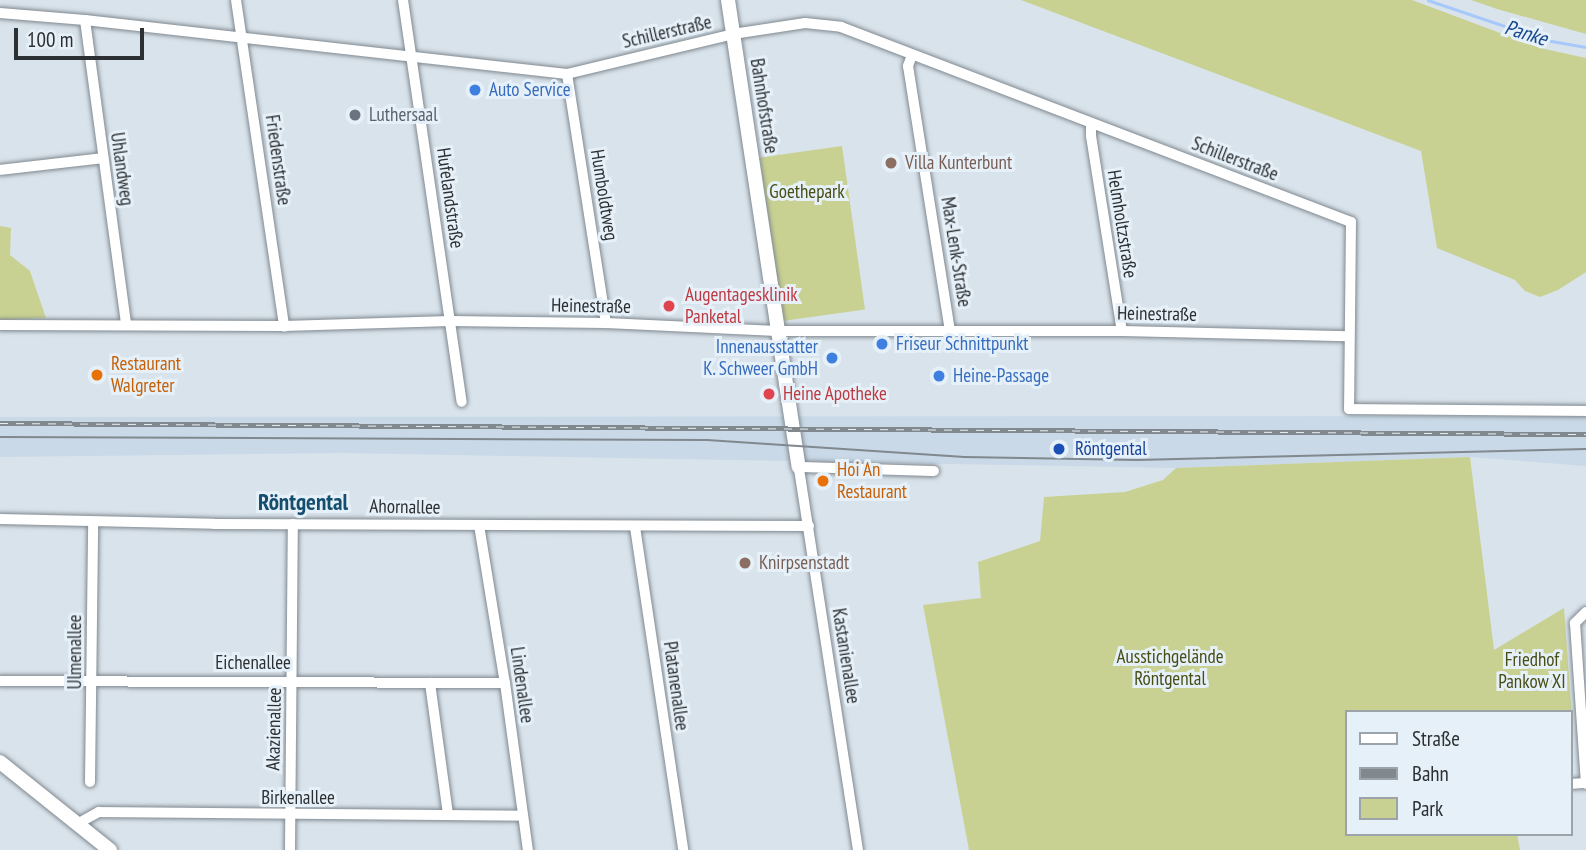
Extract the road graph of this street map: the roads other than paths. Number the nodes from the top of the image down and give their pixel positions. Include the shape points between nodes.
1 (236, 0) edge
2 (403, 0) edge
3 (727, 0) edge
4 (0, 13) edge
5 (85, 20) junction
6 (733, 34) junction
7 (242, 38) junction
8 (411, 55) junction
9 (912, 55) junction
10 (567, 74) junction
11 (1091, 122) junction
12 (103, 158) junction
13 (0, 170) edge
14 (450, 321) junction
15 (606, 323) junction
16 (127, 324) junction
17 (0, 326) edge
18 (284, 326) junction
19 (777, 331) junction
20 (950, 331) junction
21 (1122, 331) junction
22 (1348, 335) junction
23 (462, 401) dead end
24 (1586, 411) edge
25 (799, 467) junction
26 (934, 471) dead end
27 (0, 519) edge
28 (93, 522) junction
29 (293, 524) junction
30 (479, 525) junction
31 (809, 526) junction
32 (635, 527) junction
33 (1586, 612) edge
34 (93, 679) junction
35 (292, 680) junction
36 (0, 681) edge
37 (430, 683) junction
38 (505, 683) junction
39 (0, 762) edge
40 (90, 782) dead end
41 (1586, 783) edge
42 (448, 814) junction
43 (290, 816) junction
44 (523, 816) junction
45 (77, 824) junction
46 (110, 850) edge
47 (290, 850) edge
48 (528, 850) edge
49 (683, 850) edge
50 (858, 850) edge

1 - 7 street, Friedenstraße
2 - 8 street, Hufelandstraße
3 - 6 street, Bahnhofstraße
4 - 5 street, Schillerstraße
5 - 7 street, Schillerstraße
5 - 12 street, Uhlandweg
6 - 9 street, Schillerstraße via 824,23
6 - 10 street, Schillerstraße
6 - 19 street, Bahnhofstraße
7 - 8 street, Schillerstraße
7 - 18 street, Friedenstraße
8 - 10 street, Schillerstraße
8 - 14 street, Hufelandstraße
9 - 11 street, Schillerstraße
9 - 20 street, Max-Lenk-Straße via 908,66
10 - 15 street, Humboldtweg
11 - 21 street, Helmholtzstraße
11 - 22 street, Schillerstraße via 1351,222
12 - 13 street
12 - 16 street, Uhlandweg
14 - 15 street, Heinestraße
14 - 18 street, Heinestraße
14 - 23 street, Hufelandstraße
15 - 19 street, Heinestraße
16 - 17 street, Heinestraße
16 - 18 street, Heinestraße
19 - 20 street, Heinestraße
19 - 25 street, Bahnhofstraße
20 - 21 street, Heinestraße
21 - 22 street, Heinestraße
22 - 24 street via 1349,409
25 - 26 street
25 - 31 street, Kastanienallee
27 - 28 street, Ahornallee
28 - 29 street, Ahornallee
28 - 34 street, Ulmenallee
29 - 30 street, Ahornallee
29 - 35 street, Akazienallee
30 - 32 street, Ahornallee
30 - 38 street, Lindenallee
31 - 32 street, Ahornallee
31 - 50 street, Kastanienallee
32 - 49 street, Platanenallee
33 - 41 street via 1575,623
34 - 35 street, Eichenallee
34 - 36 street, Eichenallee
34 - 40 street, Ulmenallee
35 - 37 street, Eichenallee
35 - 43 street, Akazienallee
37 - 38 street, Eichenallee
37 - 42 street
38 - 44 street, Lindenallee
39 - 45 street
42 - 43 street, Birkenallee
42 - 44 street, Birkenallee
43 - 45 street, Birkenallee via 99,812
43 - 47 street, Akazienallee
44 - 48 street, Lindenallee
45 - 46 street

